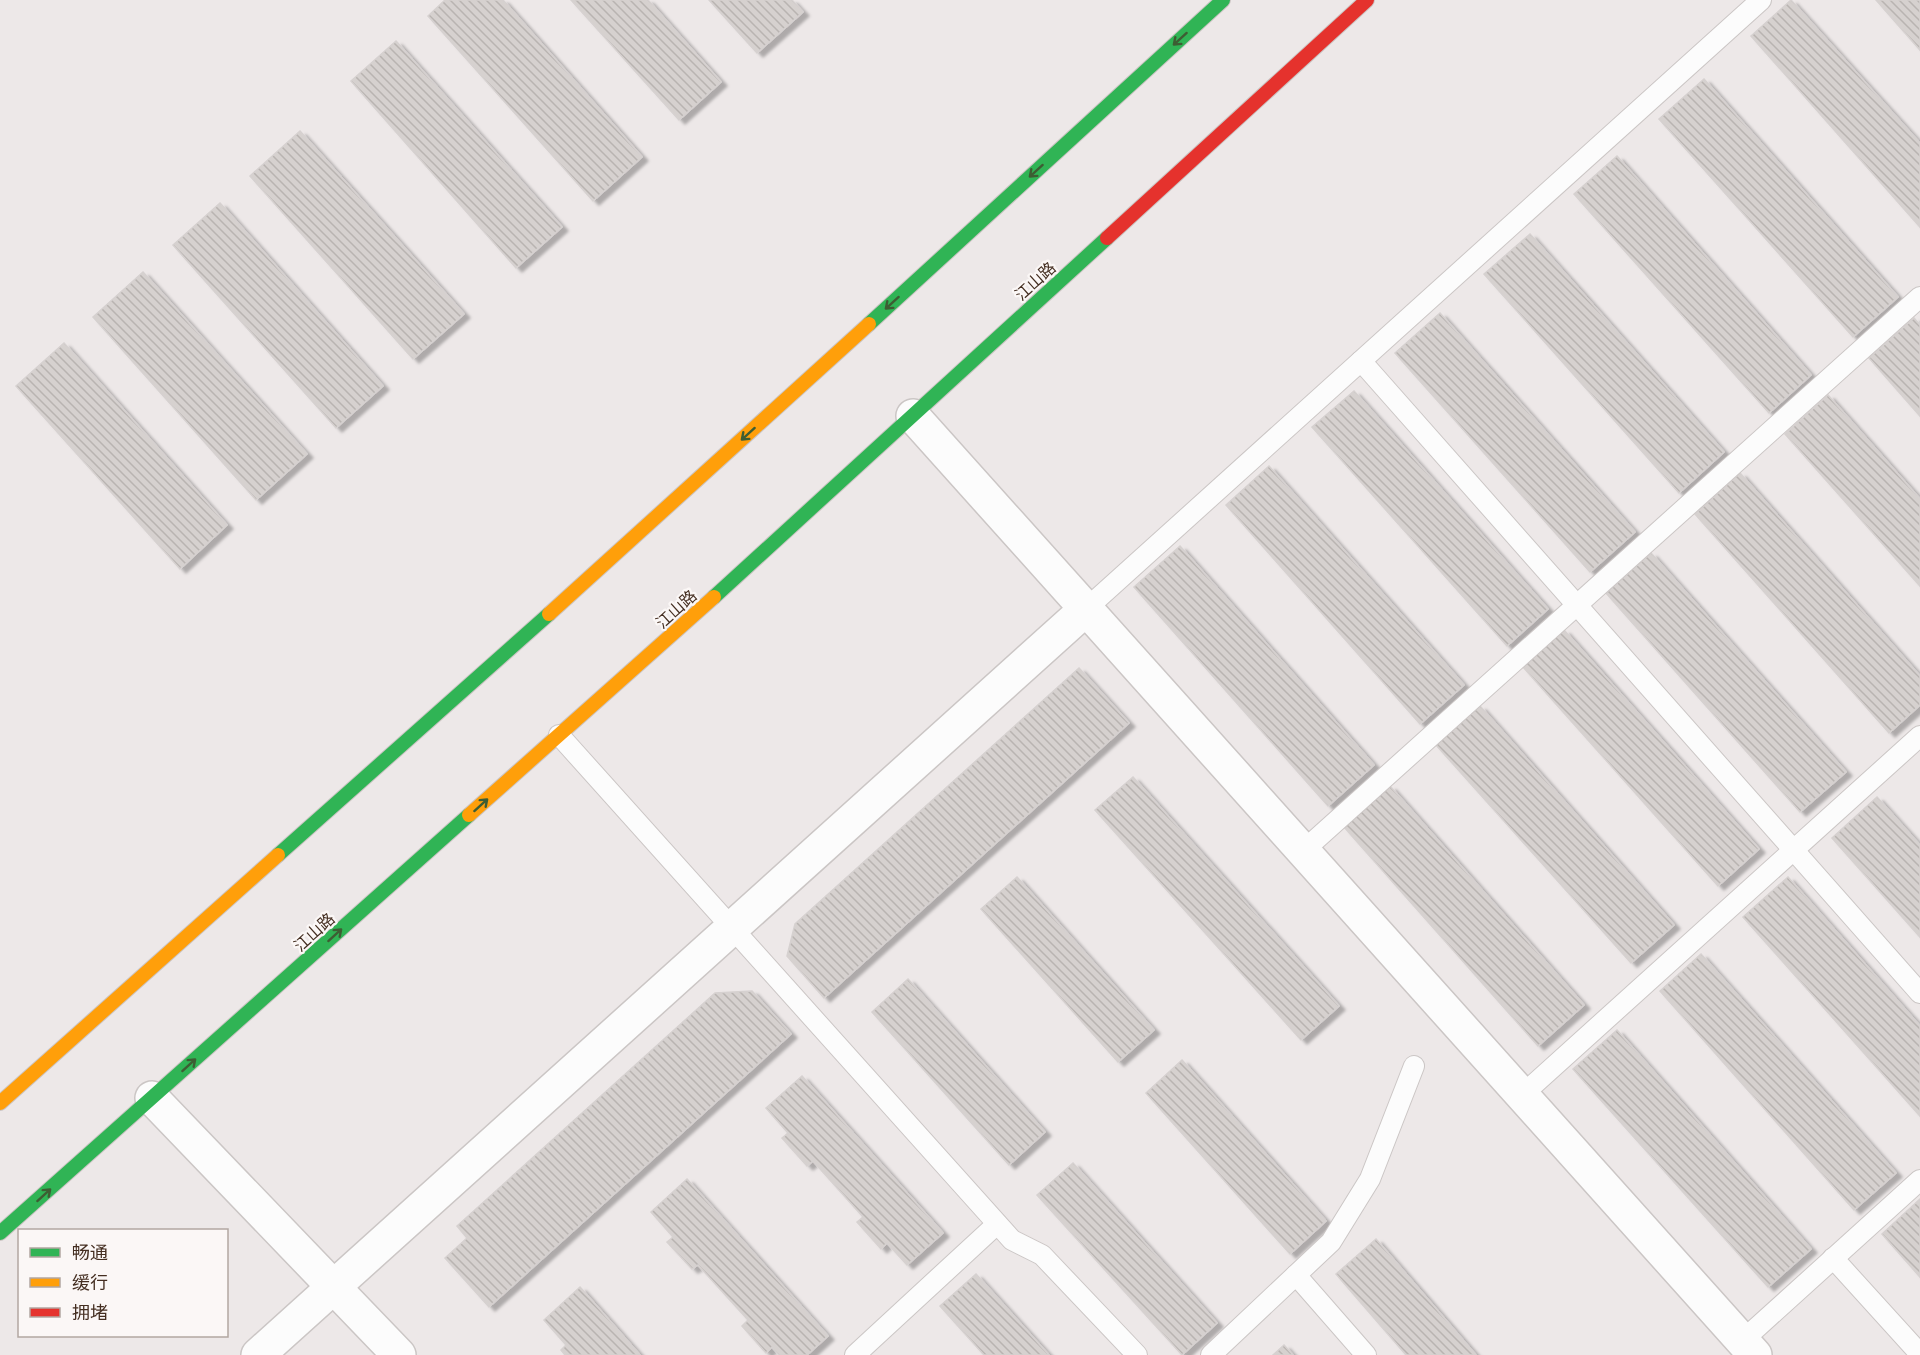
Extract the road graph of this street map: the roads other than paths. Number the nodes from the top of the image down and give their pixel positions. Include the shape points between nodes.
1 (1223, 0) edge
2 (1367, 0) edge
3 (1761, 0) edge
4 (1920, 297) edge
5 (1361, 361) junction
6 (913, 416) junction
7 (1577, 605) junction
8 (1086, 609) junction
9 (559, 735) junction
10 (1920, 736) edge
11 (1794, 850) junction
12 (1303, 851) junction
13 (733, 928) junction
14 (1920, 993) edge
15 (1414, 1065) dead end
16 (1522, 1095) junction
17 (152, 1098) junction
18 (0, 1104) edge
19 (1920, 1180) edge
20 (997, 1224) junction
21 (0, 1233) edge
22 (1833, 1258) junction
23 (1296, 1275) junction
24 (334, 1288) junction
25 (1749, 1348) edge
26 (1920, 1354) edge
27 (258, 1355) edge
28 (399, 1355) edge
29 (855, 1355) edge
30 (1137, 1355) edge
31 (1211, 1355) edge
32 (1366, 1355) edge

1 -> 18 main road via 637,536
2 - 6 main road, 江山路
3 - 5 lane
4 - 7 lane
5 - 7 lane
5 - 8 lane
6 - 8 street
6 - 9 main road, 江山路
7 - 11 lane
7 - 12 lane
8 - 12 street
8 - 13 street
9 - 13 lane
17 -> 9 main road, 江山路
10 - 11 lane
11 - 14 lane
11 - 16 lane
12 - 16 street
13 - 20 lane
13 - 24 street
15 - 23 lane via 1370,1179 1331,1242
16 - 25 street
21 -> 17 main road, 江山路
17 - 24 street
19 - 22 lane
20 - 29 lane
20 - 30 lane via 1012,1240 1042,1255
22 - 25 lane
22 - 26 lane
23 - 31 lane
23 - 32 lane
24 - 27 street
24 - 28 street

